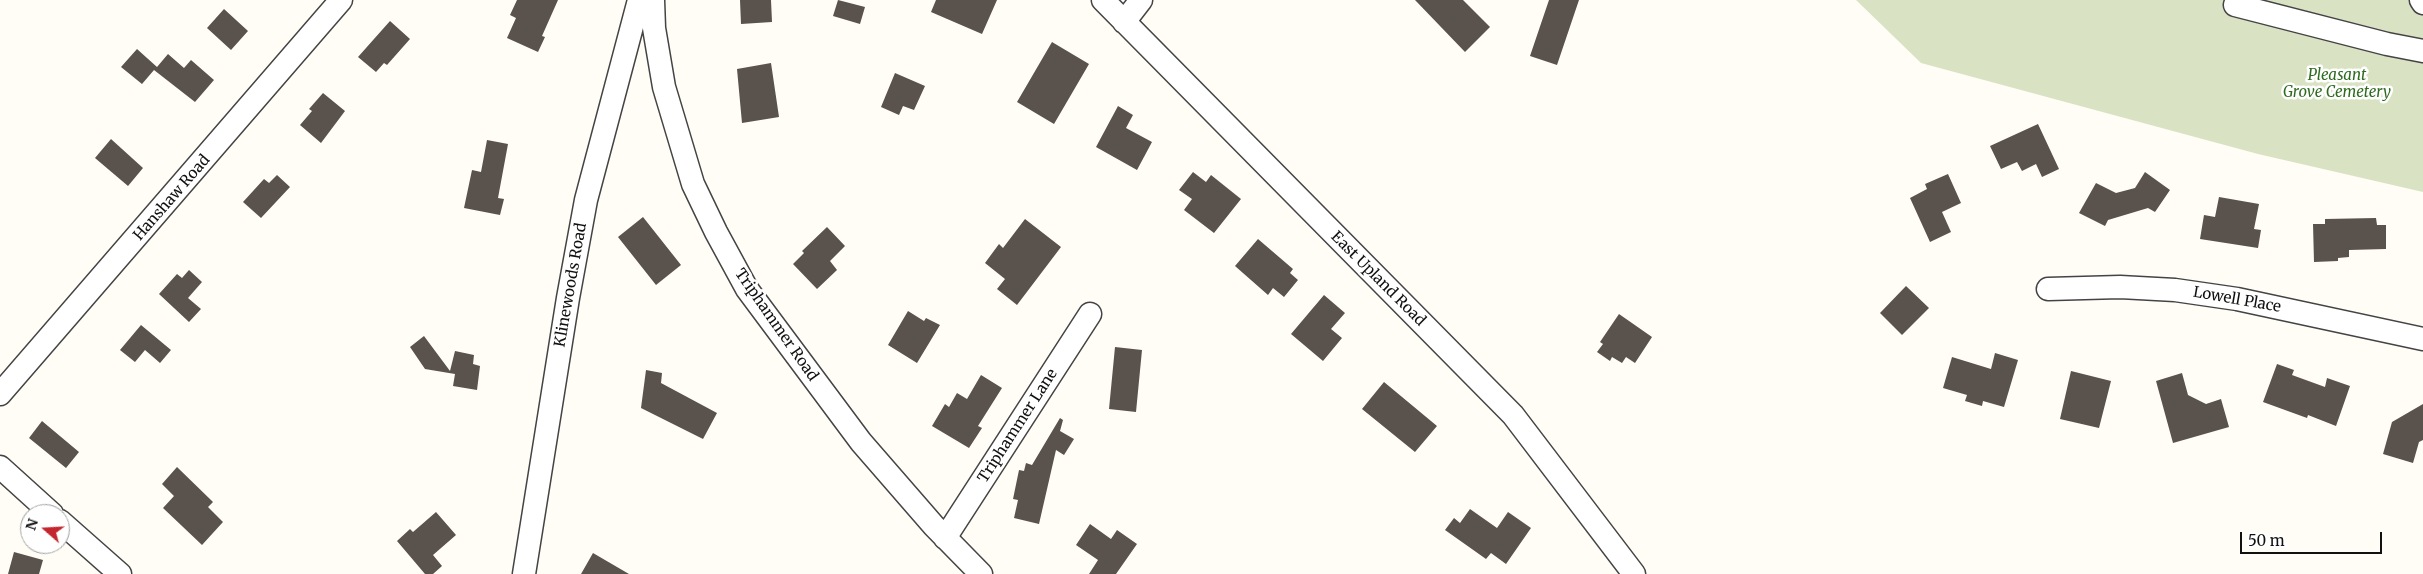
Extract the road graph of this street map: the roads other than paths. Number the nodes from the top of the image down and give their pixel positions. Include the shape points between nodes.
1 (341, 0) edge
2 (639, 0) edge
3 (653, 0) edge
4 (1103, 0) edge
5 (1141, 0) edge
6 (2228, 2) edge
7 (1124, 22) junction
8 (2423, 51) edge
9 (2048, 289) dead end
10 (1090, 314) dead end
11 (2423, 339) edge
12 (0, 394) edge
13 (0, 467) edge
14 (41, 504) edge
15 (70, 530) edge
16 (946, 538) junction
17 (88, 546) junction
18 (94, 574) edge
19 (120, 574) edge
20 (524, 574) edge
21 (981, 574) edge
22 (1634, 574) edge

1 - 12 street, Hanshaw Road
2 - 20 street, Klinewoods Road via 586,200
3 - 16 street, Triphammer Road via 654,28 668,102 692,184 747,289 886,473
4 - 7 street, East Upland Road
5 - 7 street
6 - 8 street
7 - 22 street, East Upland Road via 1513,415
9 - 11 street, Lowell Place via 2120,287 2175,290 2237,299
10 - 16 street, Triphammer Lane
13 - 14 street
15 - 17 street
16 - 21 street, Triphammer Road
17 - 18 street
17 - 19 street

